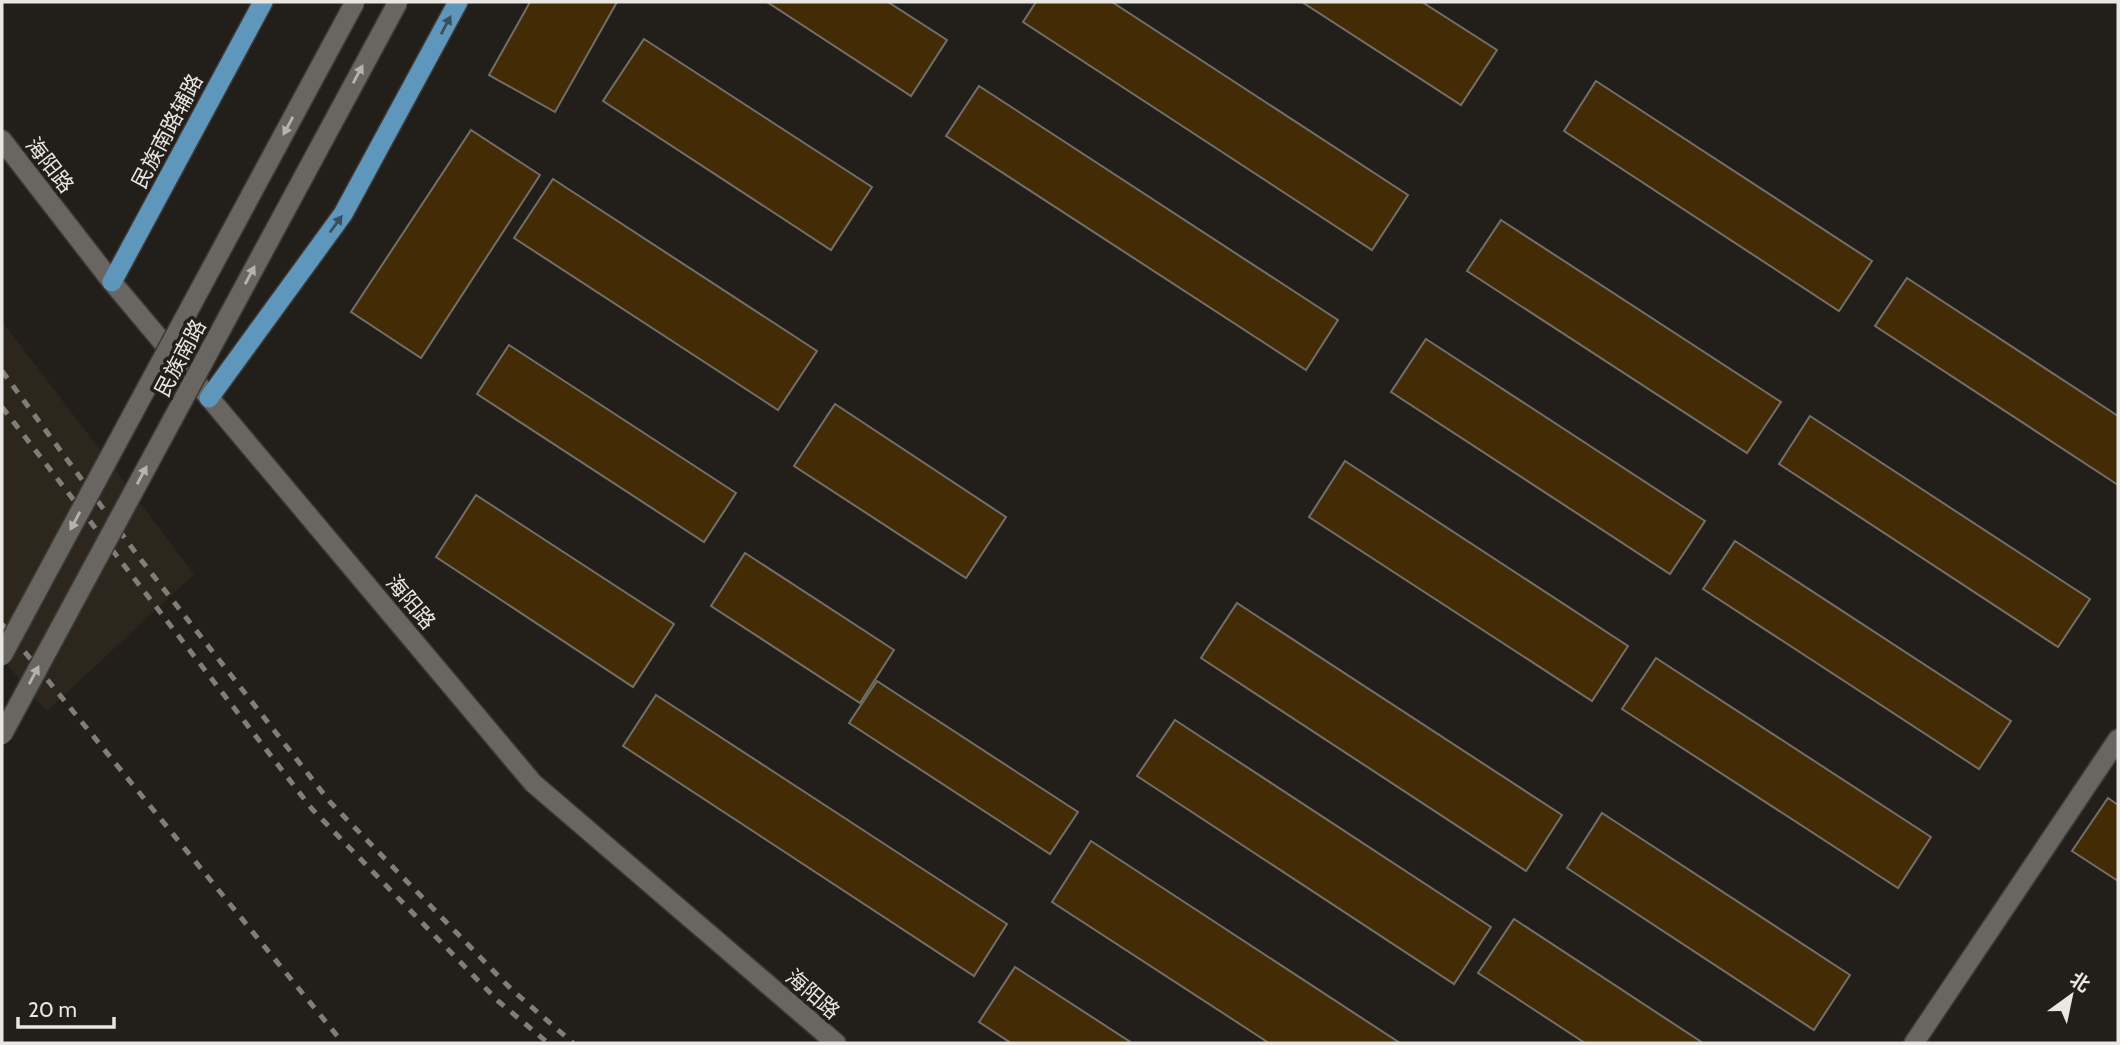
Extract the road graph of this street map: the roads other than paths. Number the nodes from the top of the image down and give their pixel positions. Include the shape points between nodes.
1 (262, 2) edge
2 (355, 2) edge
3 (398, 2) edge
4 (458, 2) edge
5 (2, 140) edge
6 (112, 282) junction
7 (209, 398) junction
8 (2, 656) edge
9 (2, 735) edge
10 (2118, 739) edge
11 (836, 1043) edge
12 (1914, 1043) edge

1 - 6 main road, 民族南路辅路
2 -> 8 main road, 民族南路, bridge
9 -> 3 main road, 民族南路, bridge
7 -> 4 main road via 343,214
5 - 6 main road, 海阳路
6 - 7 main road, 海阳路
7 - 11 main road, 海阳路 via 533,783
10 - 12 main road

